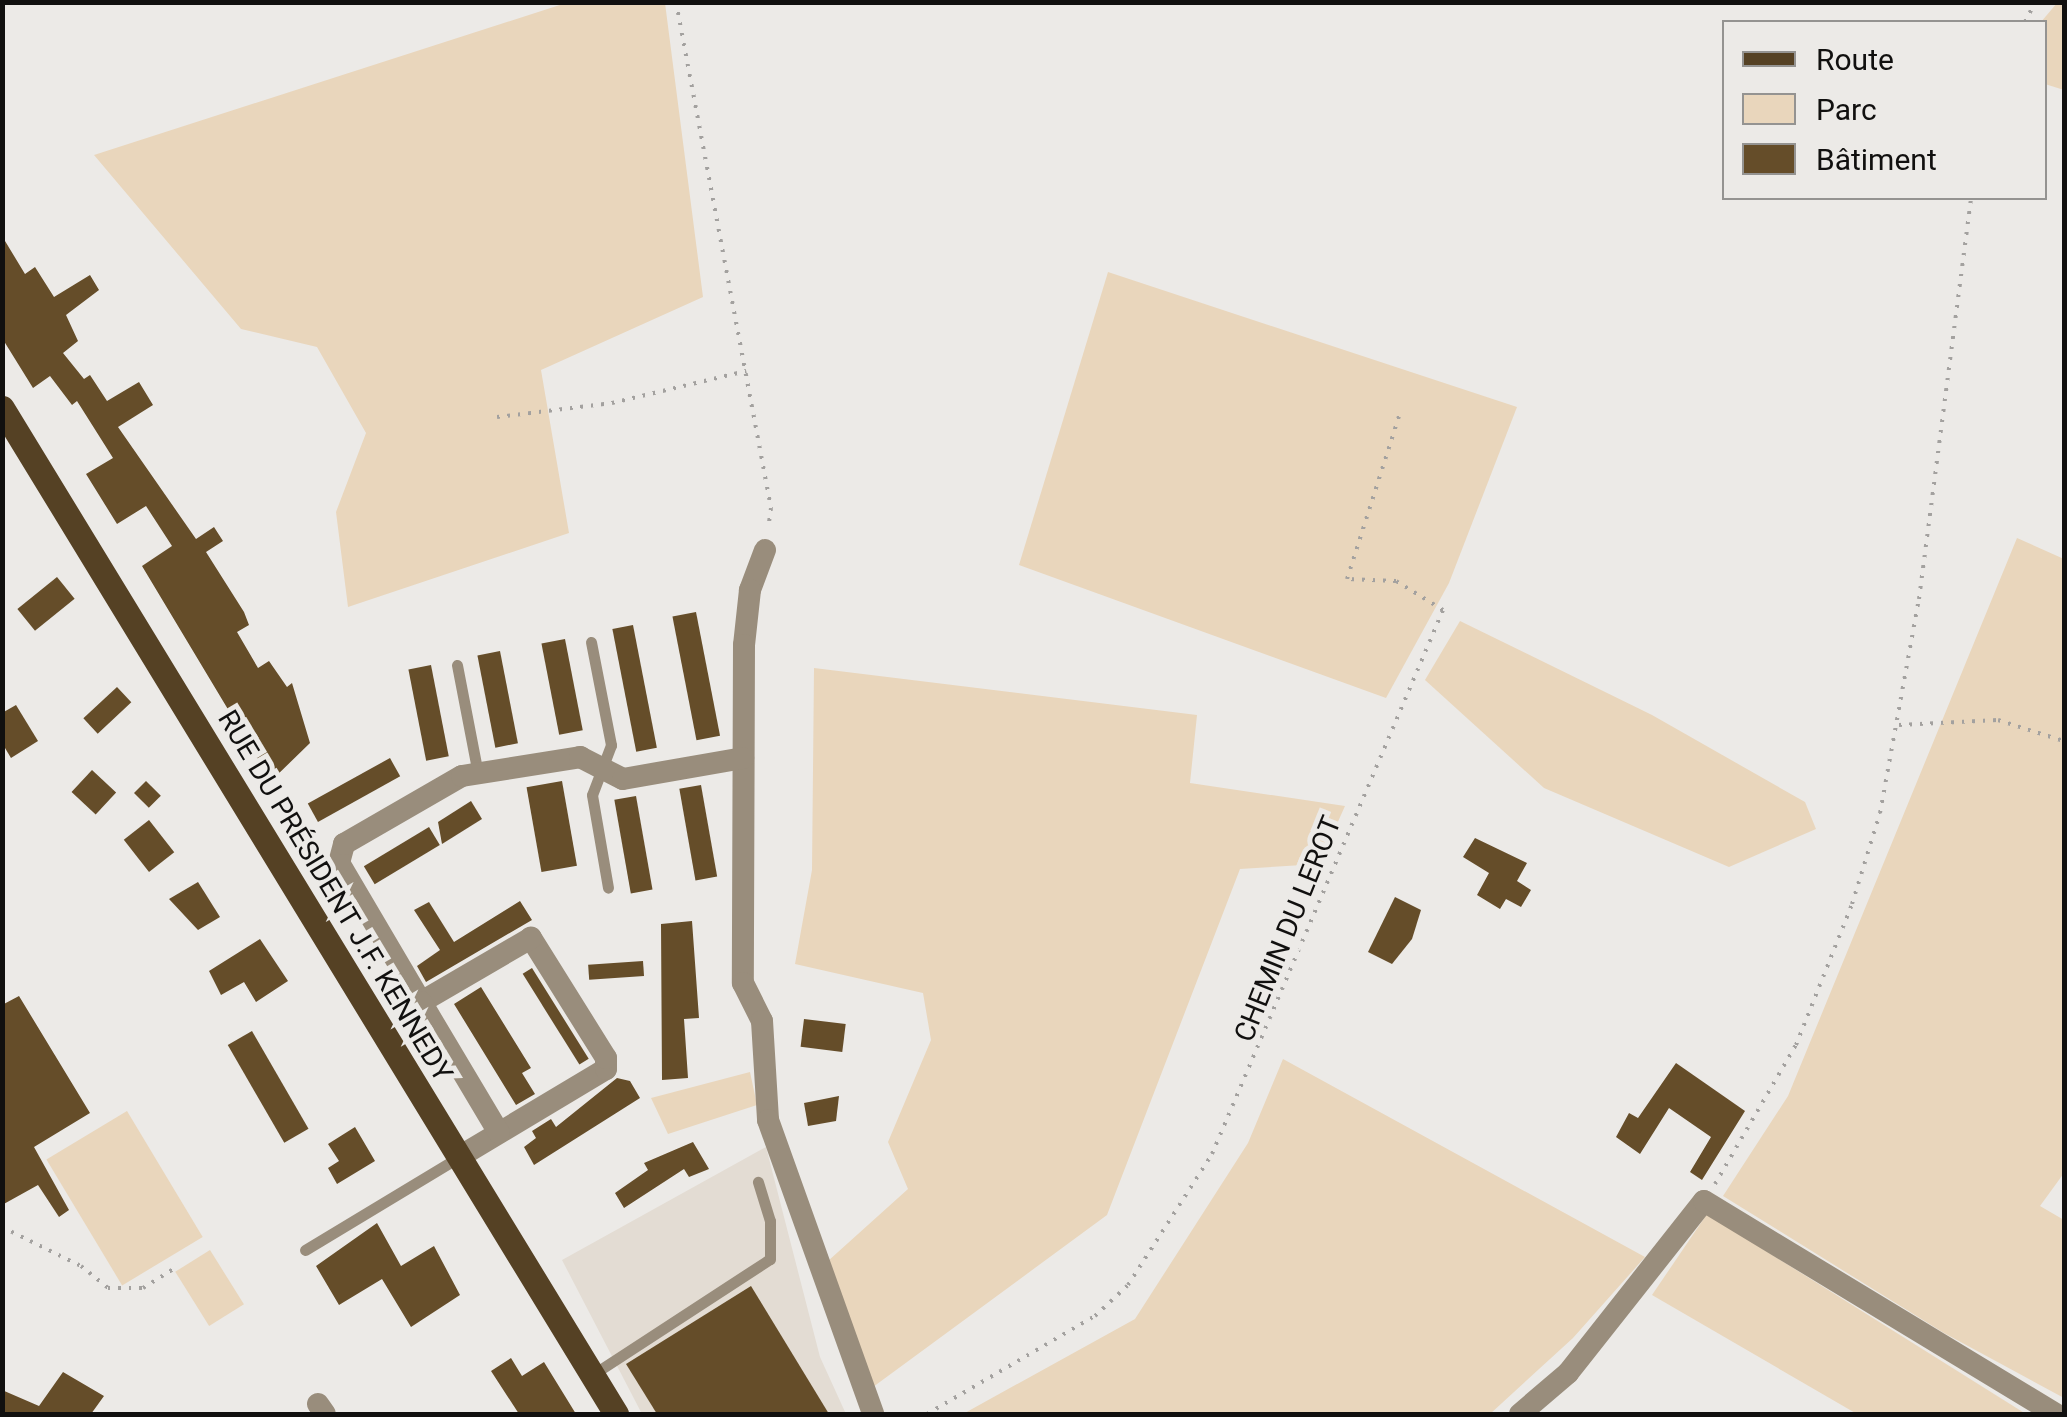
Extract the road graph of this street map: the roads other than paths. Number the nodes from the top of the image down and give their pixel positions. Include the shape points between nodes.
1 (2, 408) edge
2 (764, 550) road end
3 (591, 642) dead end
4 (458, 665) dead end
5 (743, 758) junction
6 (601, 768) junction
7 (478, 774) junction
8 (608, 888) dead end
9 (420, 1002) junction
10 (499, 1133) junction
11 (459, 1157) junction
12 (758, 1182) dead end
13 (305, 1250) dead end
14 (592, 1375) junction
15 (616, 1414) edge
16 (873, 1414) edge
17 (1520, 1414) edge
18 (2056, 1414) edge

1 - 11 main road, RUE DU PRÉSIDENT J.F. KENNEDY
2 - 5 street via 750,590
3 - 6 lane via 611,745
4 - 7 lane
5 - 6 street via 622,778
5 - 16 street via 743,983 762,1021 768,1120
6 - 7 street via 580,757
6 - 8 lane via 592,795
7 - 9 street via 344,844 338,863
9 - 10 street
9 - 10 street via 531,938 592,1034 606,1069
10 - 11 street
11 - 13 lane
11 - 14 main road, RUE DU PRÉSIDENT J.F. KENNEDY
12 - 14 lane via 770,1222 770,1259
14 - 15 main road, RUE DU PRÉSIDENT J.F. KENNEDY
17 - 18 street via 1568,1373 1704,1201

